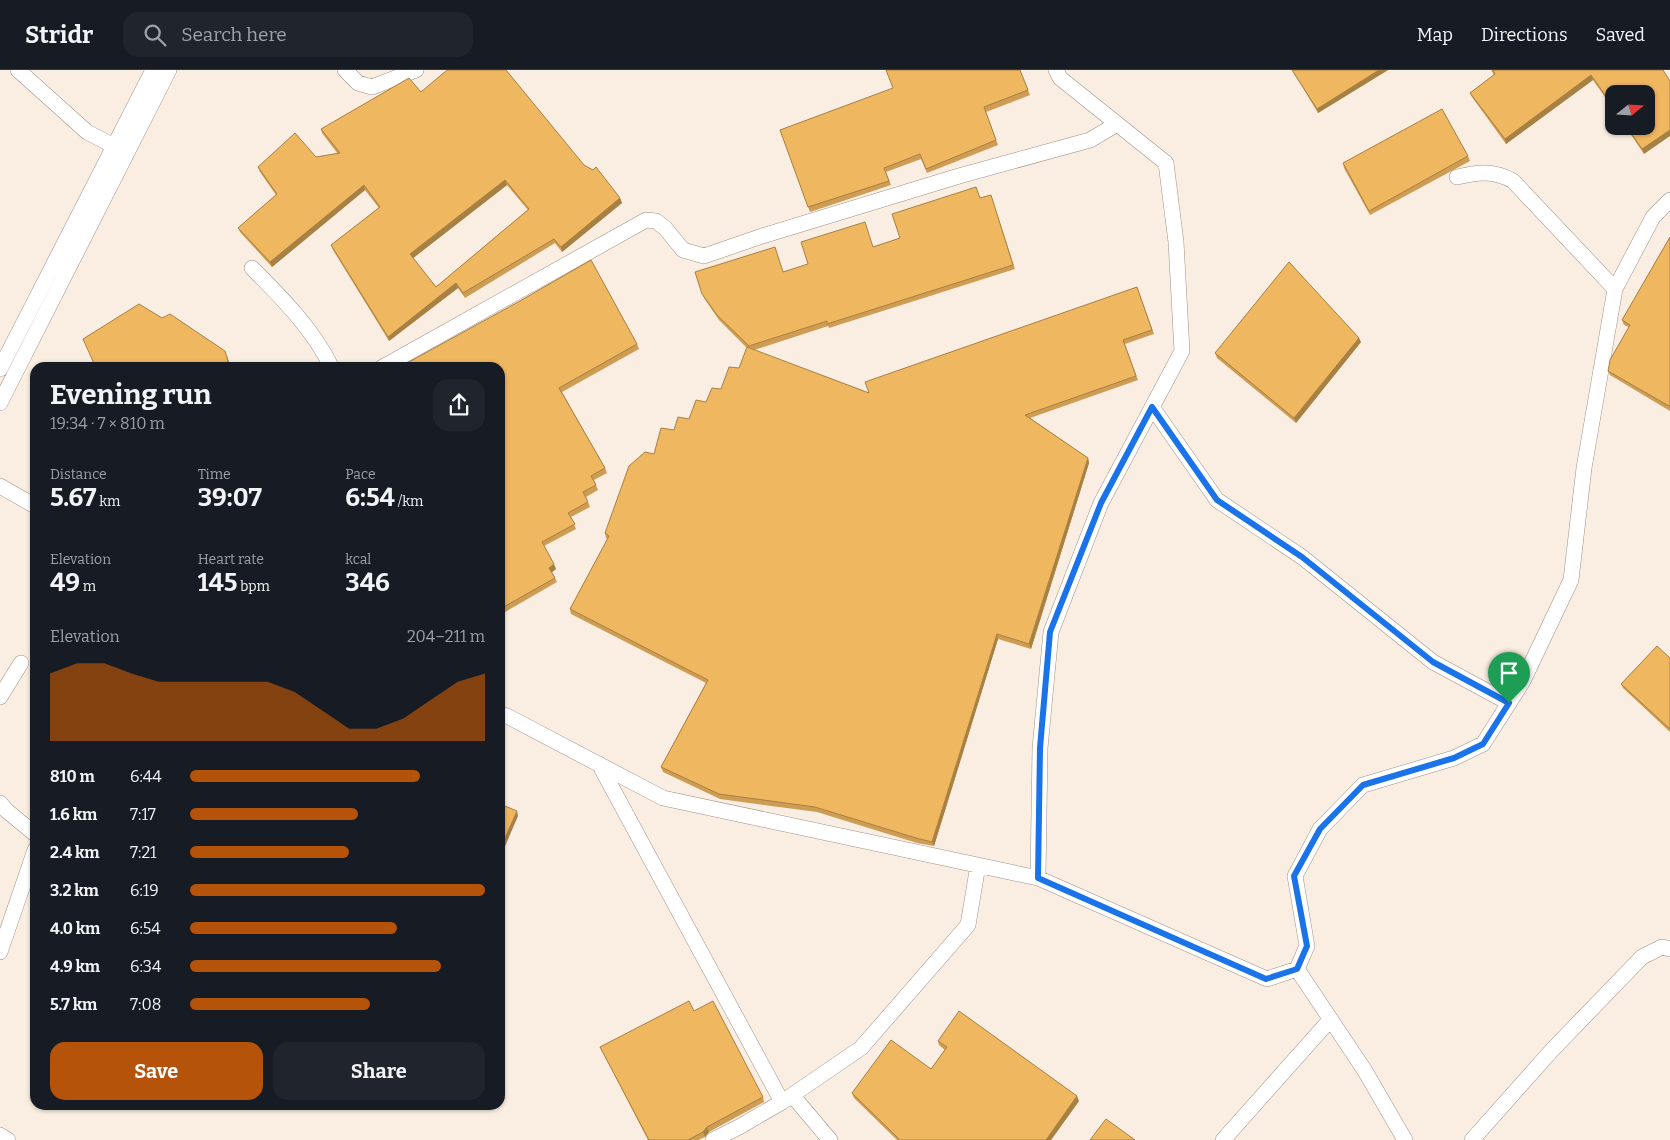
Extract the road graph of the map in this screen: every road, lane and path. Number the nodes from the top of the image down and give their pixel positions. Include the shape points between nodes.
1 (18, 70) edge
2 (153, 70) edge
3 (168, 70) edge
4 (345, 70) edge
5 (416, 70) edge
6 (1056, 70) edge
7 (1117, 124) junction
8 (114, 146) junction
9 (1457, 177) dead end
10 (1670, 200) edge
11 (252, 268) dead end
12 (1614, 289) junction
13 (329, 362) edge
14 (393, 362) edge
15 (0, 369) edge
16 (0, 403) edge
17 (1152, 407) junction
18 (0, 486) edge
19 (30, 503) edge
20 (21, 663) dead end
21 (0, 697) edge
22 (1509, 703) junction
23 (505, 715) edge
24 (599, 764) junction
25 (0, 803) edge
26 (30, 830) edge
27 (30, 865) edge
28 (978, 865) junction
29 (1038, 878) junction
30 (1667, 943) edge
31 (0, 952) edge
32 (1297, 969) junction
33 (1330, 1020) junction
34 (787, 1099) junction
35 (0, 1135) edge
36 (722, 1138) edge
37 (8, 1140) edge
38 (830, 1140) edge
39 (1223, 1140) edge
40 (1405, 1140) edge
41 (1472, 1140) edge

1 - 8 street via 88,132
2 - 8 street
3 - 16 street
4 - 5 street via 358,83 372,86
6 - 7 street via 1060,78
7 - 14 street via 1090,140 960,176 704,256 683,250 665,228 656,221 646,220
7 - 17 street via 1166,163 1176,242 1182,350
8 - 15 street
9 - 12 street via 1488,172 1513,181
10 - 12 street via 1653,217
11 - 13 street via 307,329
12 - 22 street via 1584,468 1571,580 1523,681
17 - 22 street via 1217,500 1302,557 1433,662
17 - 29 street via 1101,503 1050,632 1040,748
18 - 19 street
20 - 21 street
22 - 32 street via 1483,744 1454,758 1363,785 1320,829 1294,876 1307,946
23 - 24 street
24 - 28 street via 663,798
24 - 34 street
25 - 26 street
27 - 31 street
28 - 29 street
28 - 34 street via 968,925 861,1048
29 - 32 street via 1266,979
30 - 41 street via 1642,957 1553,1049
32 - 33 street
33 - 39 street
33 - 40 street via 1365,1071
34 - 36 street
34 - 38 street
35 - 37 street

